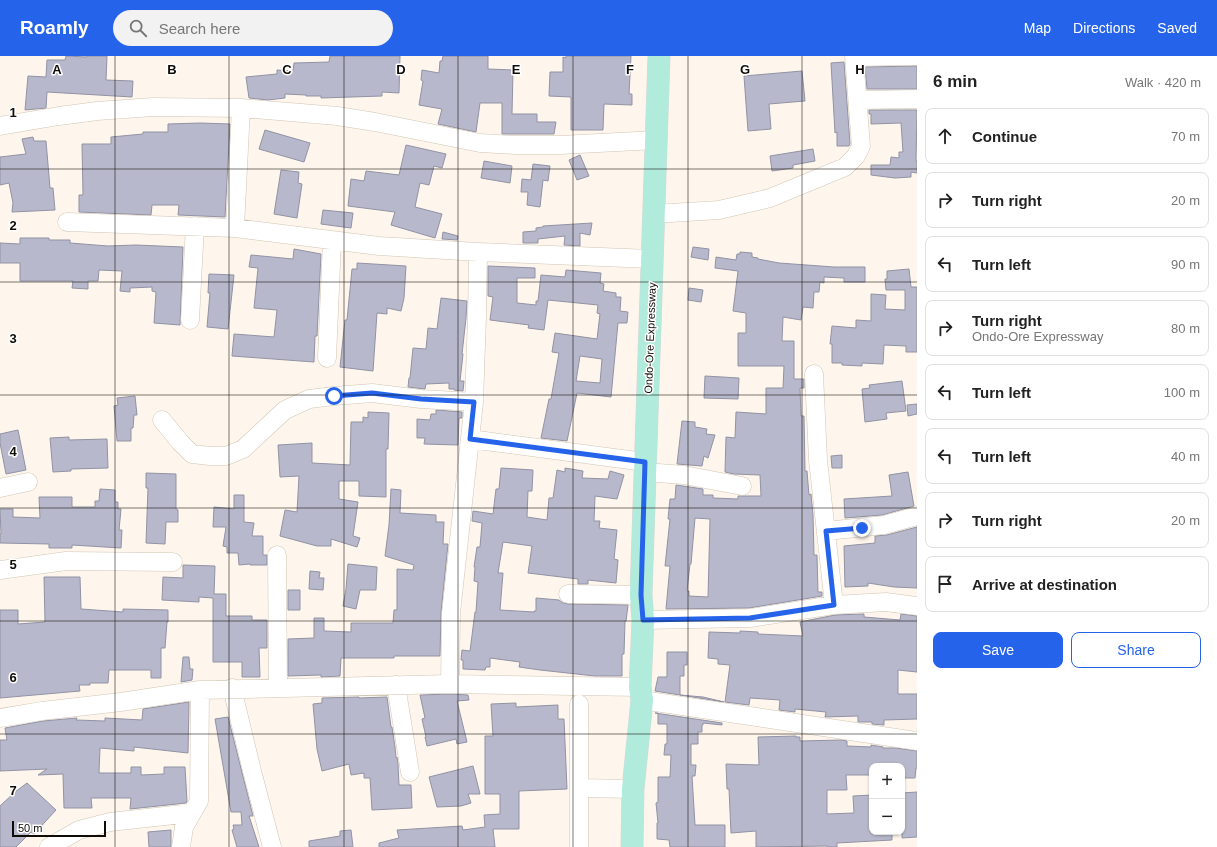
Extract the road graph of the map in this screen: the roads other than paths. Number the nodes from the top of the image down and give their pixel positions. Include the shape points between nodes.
1 (659, 56) edge
2 (917, 56) edge
3 (854, 57) edge
4 (917, 99) edge
5 (858, 100) junction
6 (241, 108) junction
7 (0, 126) edge
8 (657, 140) junction
9 (654, 214) junction
10 (67, 222) dead end
11 (195, 226) junction
12 (235, 228) junction
13 (332, 241) junction
14 (478, 252) junction
15 (652, 259) junction
16 (190, 320) dead end
17 (327, 358) dead end
18 (814, 374) dead end
19 (474, 402) junction
20 (162, 420) dead end
21 (470, 439) junction
22 (645, 467) junction
23 (28, 482) dead end
24 (742, 486) dead end
25 (0, 488) edge
26 (917, 516) edge
27 (826, 531) junction
28 (277, 555) dead end
29 (173, 562) dead end
30 (0, 570) edge
31 (568, 594) dead end
32 (641, 595) junction
33 (834, 605) junction
34 (917, 606) edge
35 (643, 620) junction
36 (450, 684) junction
37 (396, 685) junction
38 (278, 687) junction
39 (232, 688) junction
40 (200, 690) junction
41 (641, 693) junction
42 (580, 704) dead end
43 (0, 718) edge
44 (917, 741) edge
45 (410, 772) dead end
46 (579, 788) junction
47 (633, 788) junction
48 (192, 813) junction
49 (49, 847) edge
50 (181, 847) edge
51 (272, 847) edge
52 (579, 847) edge
53 (632, 847) edge

1 - 8 main road, Ondo-Ore Expressway
2 - 3 street
3 - 5 street
4 - 5 street
5 - 9 street via 861,146 856,156 845,167 770,198 719,210
6 - 7 street via 153,107 104,110
6 - 8 street via 337,116 480,143 560,145
6 - 12 street
8 - 9 main road, Ondo-Ore Expressway
9 - 15 main road, Ondo-Ore Expressway
10 - 11 street
11 - 12 street
11 - 16 street
12 - 13 street
13 - 14 street
13 - 17 street
14 - 15 street
14 - 19 street
15 - 22 main road, Ondo-Ore Expressway
18 - 27 street via 818,460
19 - 20 street via 372,393 309,399 285,410 243,449 226,456 192,454
19 - 21 street
21 - 22 street
21 - 36 street via 451,613
22 - 24 street
22 - 32 main road, Ondo-Ore Expressway
23 - 25 street
26 - 27 street via 884,525
27 - 33 street
28 - 38 street
29 - 30 street via 66,561
31 - 32 street
32 - 35 main road, Ondo-Ore Expressway
33 - 34 street via 886,602
33 - 35 street via 750,618
35 - 41 main road, Ondo-Ore Expressway
36 - 37 street
36 - 41 street
37 - 38 street
37 - 45 street
38 - 39 street
39 - 40 street
39 - 51 street
40 - 43 street
40 - 48 street via 199,801
41 - 44 street
41 - 47 main road, Ondo-Ore Expressway
42 - 46 street
46 - 47 street
46 - 52 street
47 - 53 main road, Ondo-Ore Expressway
48 - 49 street via 110,822 79,830
48 - 50 street via 184,827

